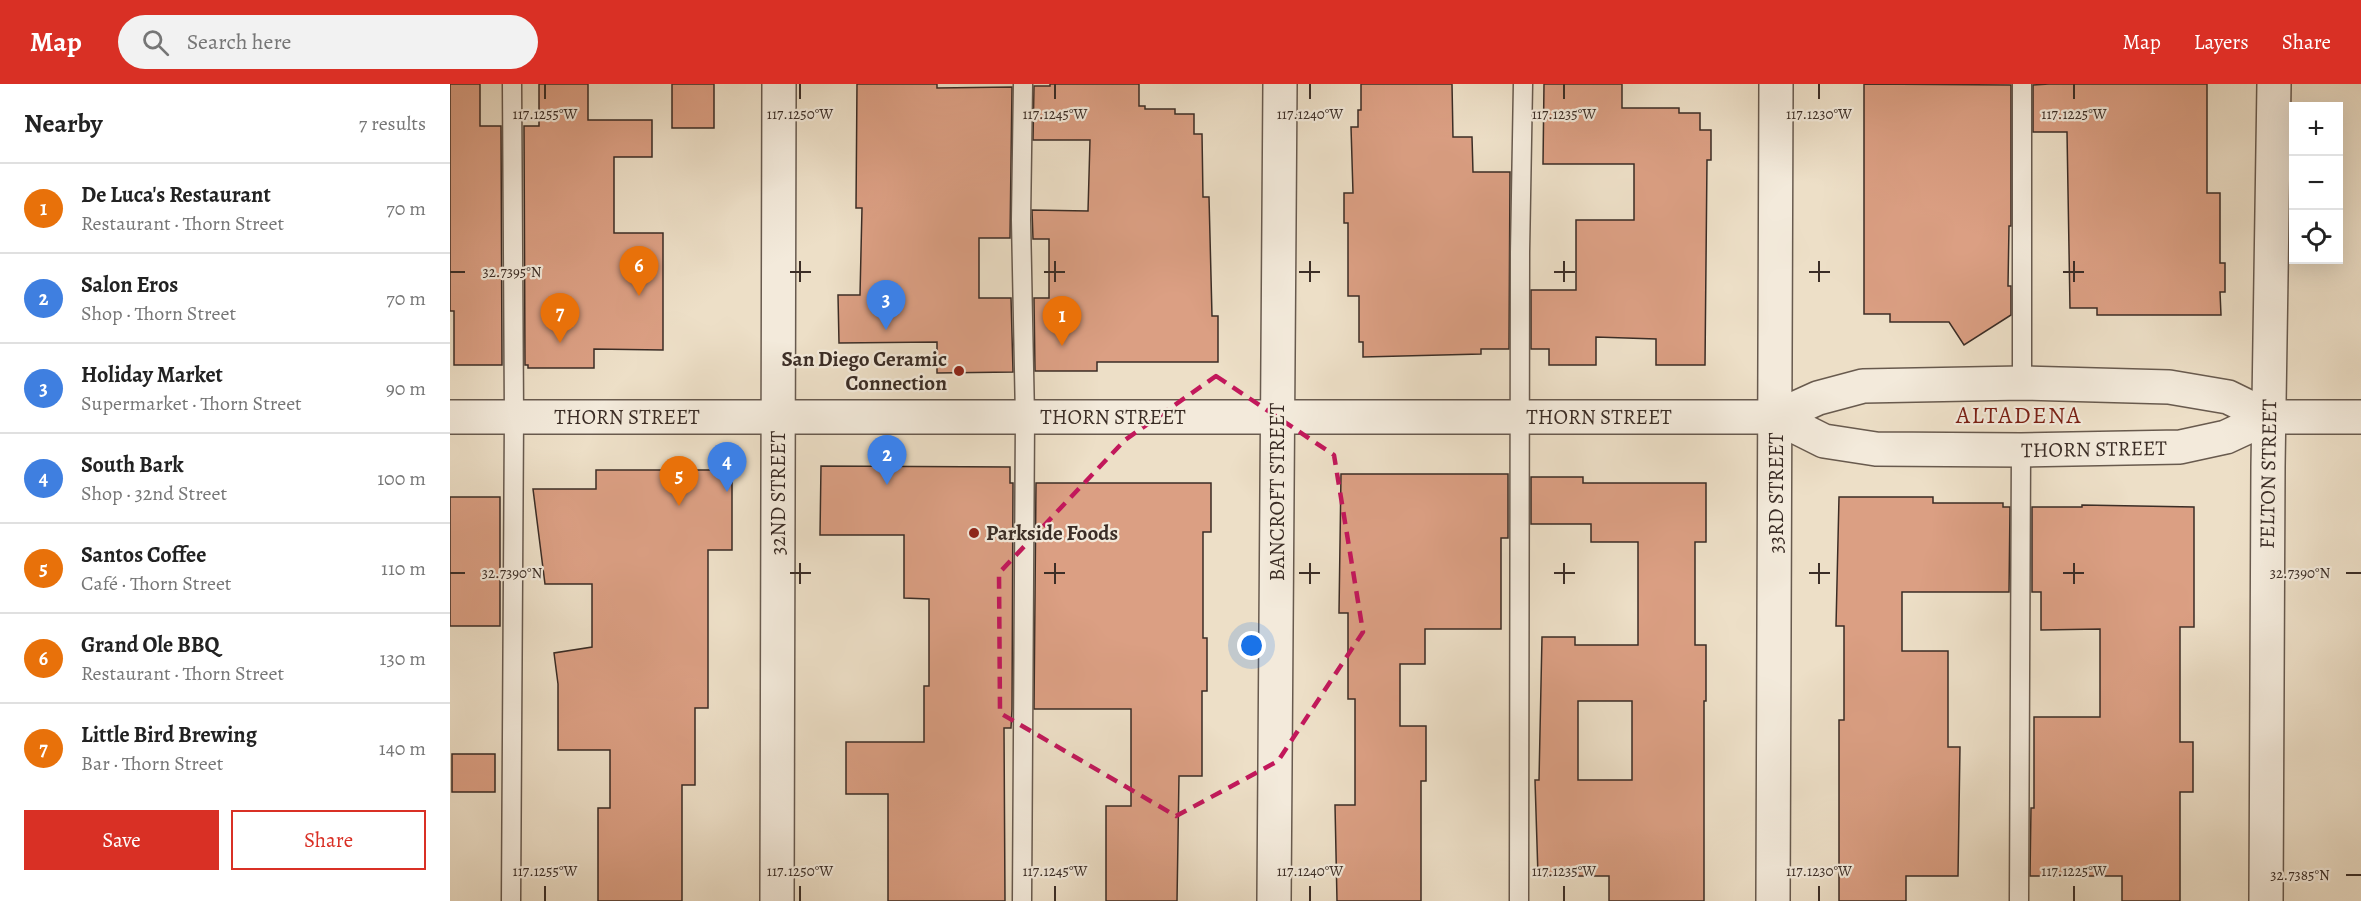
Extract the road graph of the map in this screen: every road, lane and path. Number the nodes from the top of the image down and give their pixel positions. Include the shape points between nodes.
1 (512, 84) edge
2 (779, 84) edge
3 (1023, 84) edge
4 (1280, 84) edge
5 (1523, 84) edge
6 (1776, 84) edge
7 (2022, 84) edge
8 (2274, 84) edge
9 (2022, 383) junction
10 (514, 416) junction
11 (450, 417) edge
12 (779, 417) junction
13 (1278, 417) junction
14 (1776, 417) junction
15 (2269, 417) junction
16 (2361, 417) edge
17 (1025, 418) junction
18 (1520, 418) junction
19 (2021, 450) junction
20 (511, 901) edge
21 (777, 901) edge
22 (1022, 901) edge
23 (1274, 901) edge
24 (1519, 901) edge
25 (1773, 901) edge
26 (2019, 901) edge
27 (2266, 901) edge

1 - 10 lane
2 - 12 street, 32ND STREET
3 - 17 lane
4 - 13 street, BANCROFT STREET
5 - 18 lane
6 - 14 street, 33RD STREET
7 - 9 lane
8 - 15 street, FELTON STREET
9 - 14 street, THORN STREET via 1863,386 1818,398
9 - 15 street, THORN STREET via 2169,387 2228,397
10 - 11 street, THORN STREET
10 - 12 street, THORN STREET
10 - 20 lane
12 - 17 street, THORN STREET
12 - 21 street, 32ND STREET
13 - 17 street, THORN STREET
13 - 18 street, THORN STREET
13 - 23 street, BANCROFT STREET
14 - 18 street, THORN STREET
14 - 19 street, THORN STREET via 1824,441 1876,449
14 - 25 street, 33RD STREET
15 - 16 street, THORN STREET
15 - 19 street, THORN STREET via 2226,437 2180,447
15 - 27 street, FELTON STREET
17 - 22 lane
18 - 24 lane
19 - 26 lane

